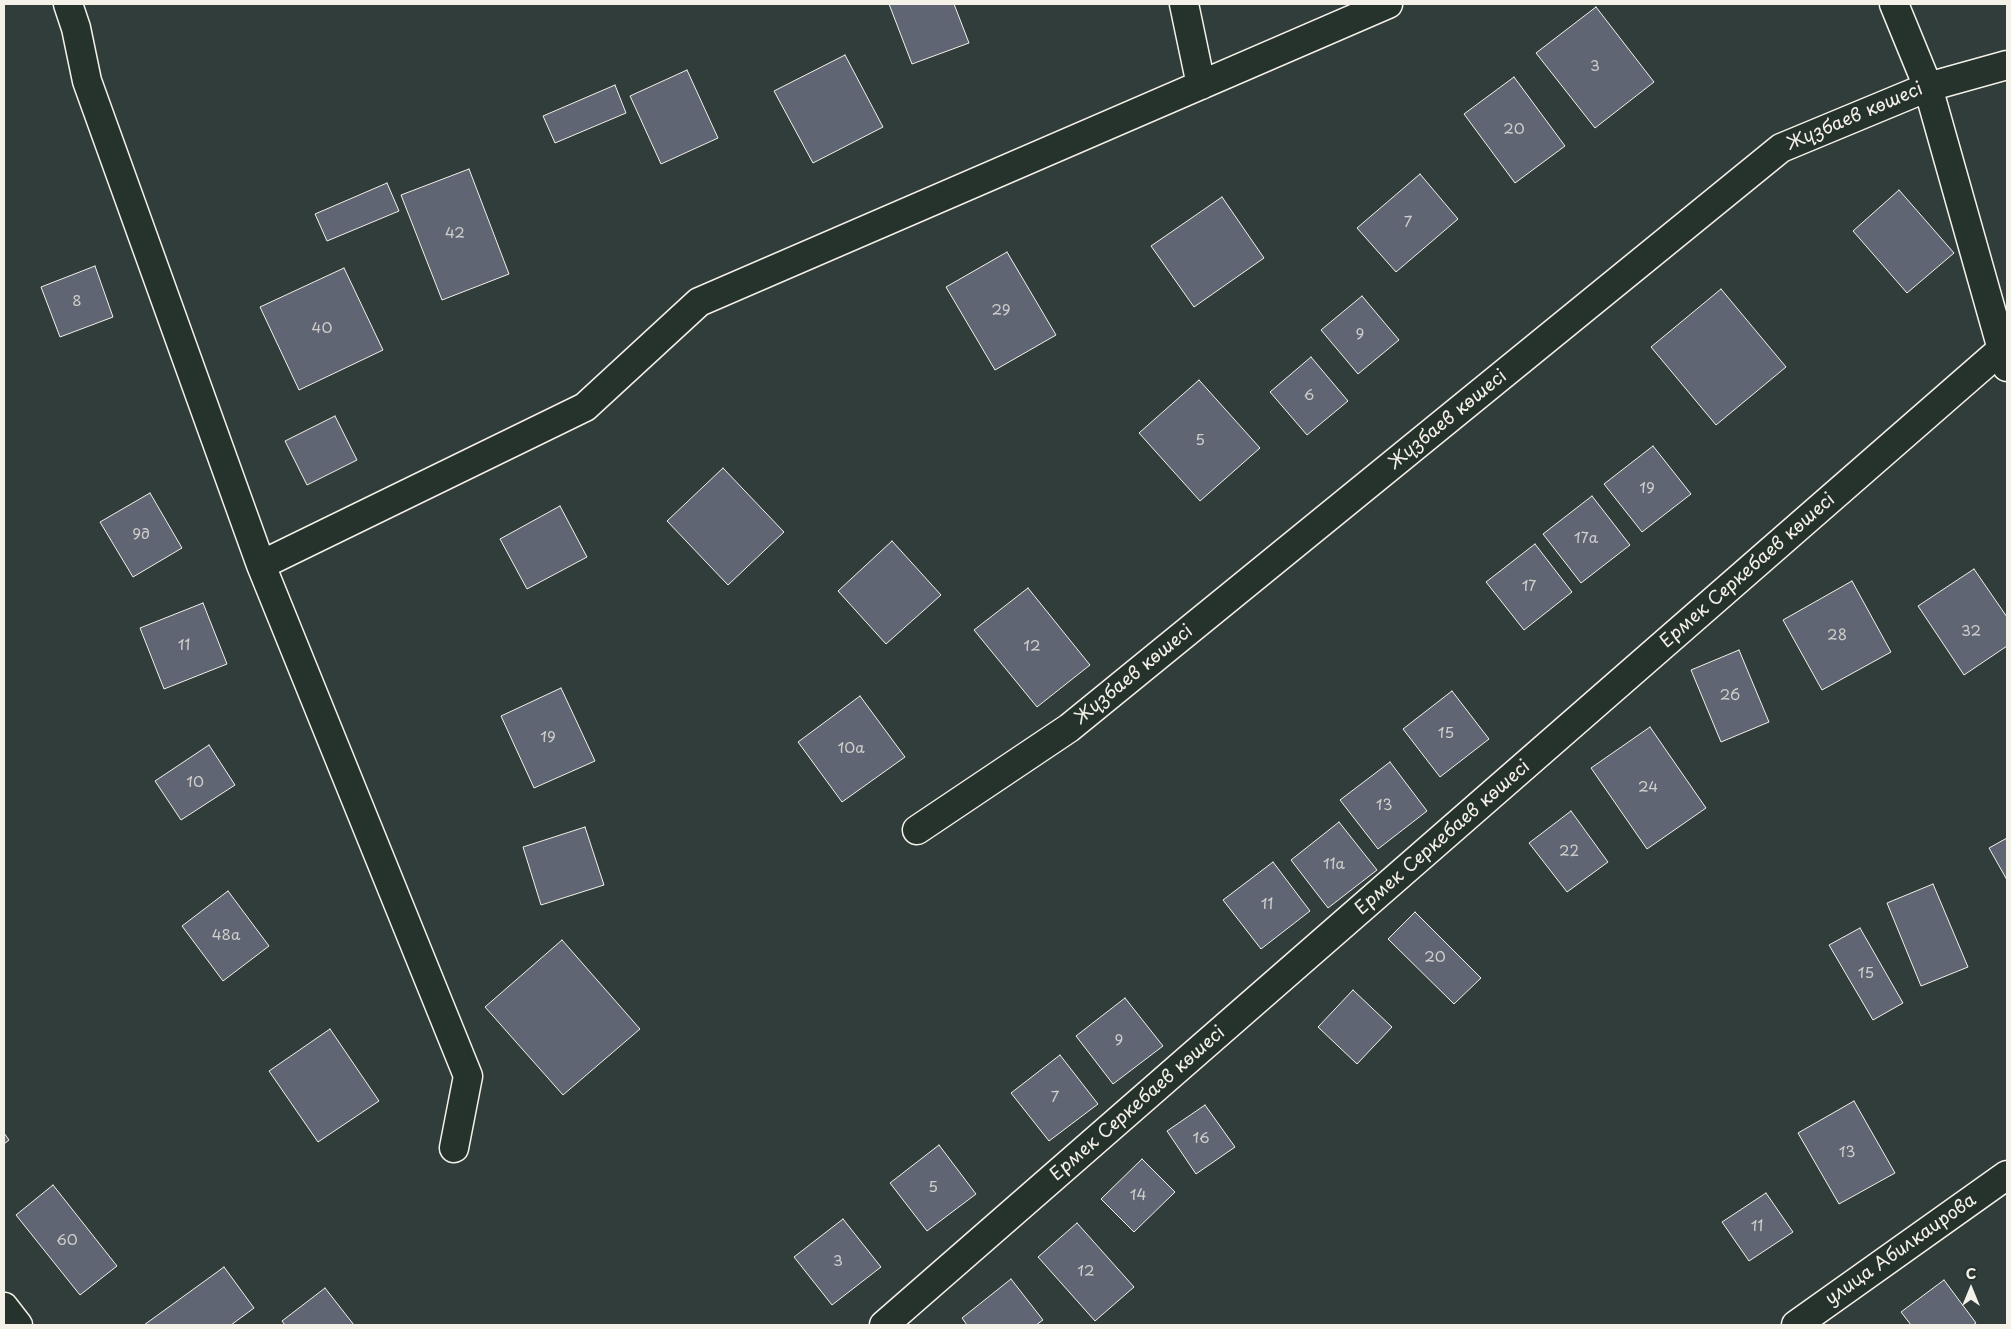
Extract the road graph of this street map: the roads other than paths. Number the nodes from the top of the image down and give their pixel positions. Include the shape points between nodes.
1 (68, 4) edge
2 (1184, 4) edge
3 (1388, 4) edge
4 (1894, 4) edge
5 (2007, 65) edge
6 (1201, 85) junction
7 (1928, 87) junction
8 (2004, 359) edge
9 (261, 564) junction
10 (917, 830) dead end
11 (454, 1148) dead end
12 (2007, 1175) edge
13 (4, 1307) edge
14 (18, 1325) edge
15 (884, 1325) edge
16 (1796, 1325) edge

1 - 9 street via 87,81
2 - 6 street
3 - 6 street
4 - 7 street
5 - 7 street, Жүзбаев көшесі
6 - 9 street via 699,302 585,407
7 - 8 street
7 - 10 street, Жүзбаев көшесі via 1781,148 1069,728
8 - 15 street, Ермек Серкебаев көшесі
9 - 11 street via 468,1076
12 - 16 street, улица Абилкаирова
13 - 14 street

